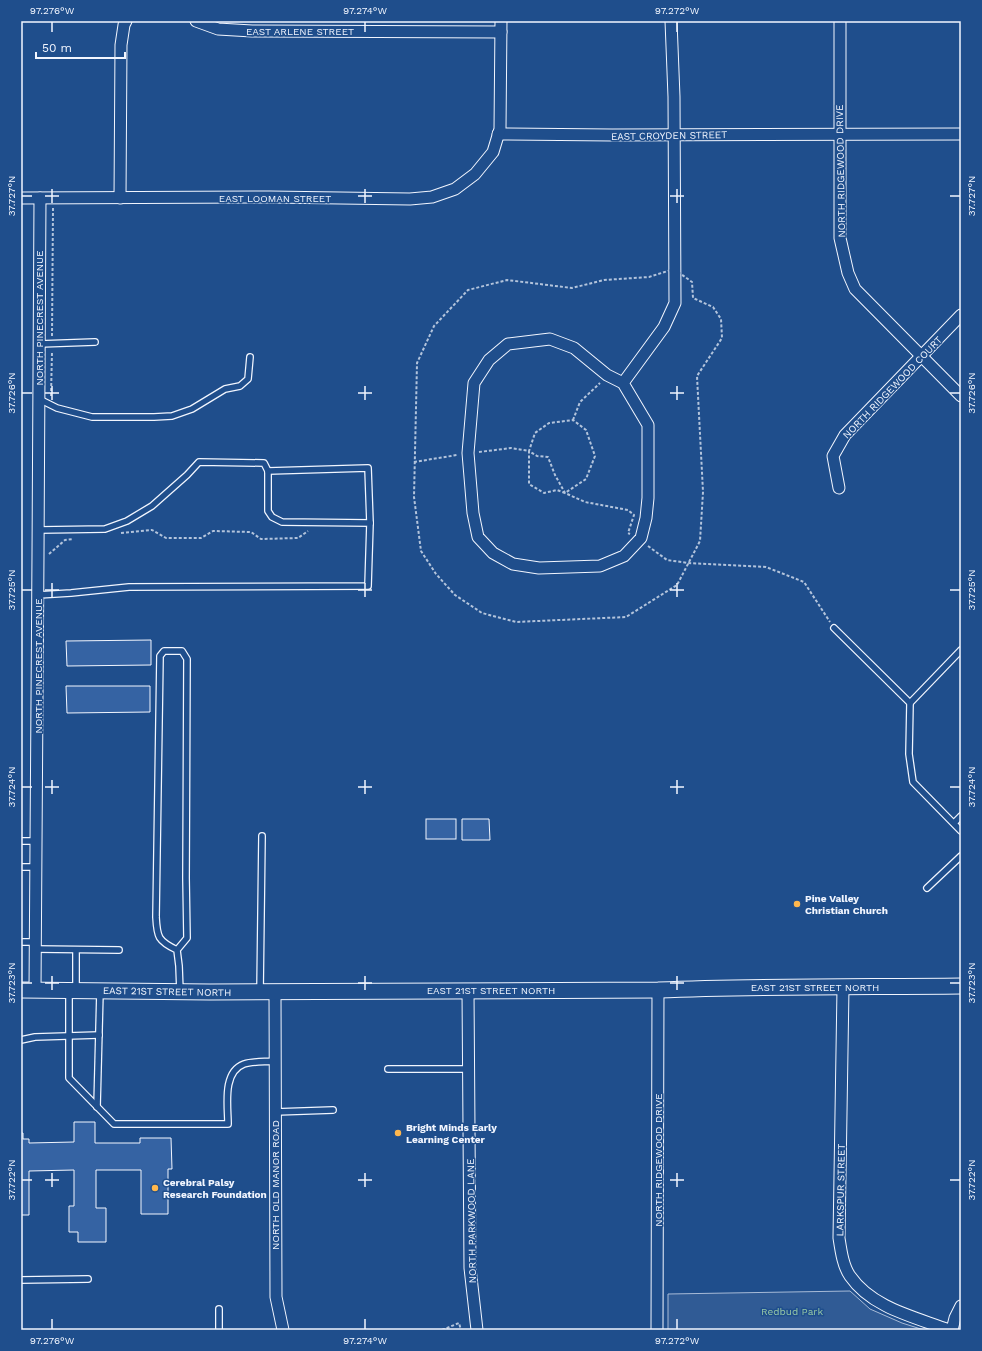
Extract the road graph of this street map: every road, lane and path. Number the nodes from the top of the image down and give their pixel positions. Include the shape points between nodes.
1 (126, 21) edge
2 (196, 21) edge
3 (671, 21) edge
4 (840, 21) edge
5 (501, 26) edge
6 (498, 134) junction
7 (674, 134) junction
8 (840, 134) junction
9 (961, 134) edge
10 (21, 198) edge
11 (40, 198) junction
12 (120, 198) junction
13 (961, 315) edge
14 (95, 342) dead end
15 (39, 344) junction
16 (921, 356) junction
17 (250, 357) dead end
18 (607, 375) junction
19 (623, 383) junction
20 (961, 396) edge
21 (39, 399) junction
22 (573, 420) junction
23 (529, 451) junction
24 (468, 453) junction
25 (414, 462) dead end
26 (268, 471) junction
27 (839, 488) dead end
28 (565, 493) junction
29 (370, 523) junction
30 (39, 530) junction
31 (314, 531) dead end
32 (120, 534) dead end
33 (641, 538) junction
34 (73, 539) dead end
35 (50, 554) dead end
36 (38, 595) junction
37 (834, 628) joint
38 (961, 650) edge
39 (910, 703) junction
40 (961, 816) edge
41 (954, 823) junction
42 (961, 831) edge
43 (262, 836) dead end
44 (21, 841) edge
45 (37, 841) junction
46 (961, 856) edge
47 (21, 867) edge
48 (37, 867) junction
49 (927, 888) dead end
50 (21, 942) edge
51 (36, 945) junction
52 (76, 950) junction
53 (119, 950) dead end
54 (177, 950) junction
55 (961, 986) edge
56 (843, 988) junction
57 (28, 990) edge
58 (73, 990) junction
59 (658, 990) junction
60 (100, 991) junction
61 (468, 991) junction
62 (180, 992) junction
63 (268, 992) junction
64 (69, 1035) junction
65 (99, 1035) junction
66 (21, 1040) edge
67 (275, 1061) junction
68 (388, 1069) dead end
69 (469, 1069) junction
70 (97, 1107) junction
71 (332, 1110) dead end
72 (275, 1112) junction
73 (88, 1279) dead end
74 (21, 1280) edge
75 (961, 1306) edge
76 (219, 1309) dead end
77 (219, 1330) edge
78 (283, 1330) edge
79 (442, 1330) edge
80 (461, 1330) edge
81 (477, 1330) edge
82 (657, 1330) edge
83 (948, 1330) edge
84 (952, 1330) edge

1 - 12 street via 121,45
2 - 5 street, EAST ARLENE STREET via 218,29 252,31
3 - 7 street
4 - 8 street, NORTH RIDGEWOOD DRIVE
5 - 6 street
6 - 7 street, EAST CROYDEN STREET
6 - 12 street, EAST LOOMAN STREET via 493,152 475,174 455,190 432,197
7 - 8 street, EAST CROYDEN STREET
7 - 19 street via 675,303 664,327
8 - 9 street, EAST CROYDEN STREET
8 - 16 street, NORTH RIDGEWOOD DRIVE via 840,238 848,273 855,289
10 - 11 street, EAST LOOMAN STREET
11 - 12 street, EAST LOOMAN STREET
11 - 15 street, NORTH PINECREST AVENUE
13 - 16 street, NORTH RIDGEWOOD COURT
14 - 15 lane
15 - 21 street, NORTH PINECREST AVENUE
16 - 20 street, NORTH RIDGEWOOD DRIVE
16 - 27 street, NORTH RIDGEWOOD COURT via 844,435 833,456
17 - 21 lane via 248,379 240,386 224,389 192,409 172,416 92,417 56,408
18 - 19 street
18 - 22 path via 580,402
18 - 24 street via 574,348 550,339 508,344 489,360 474,383
19 - 33 street via 648,425 648,498
21 - 30 street, NORTH PINECREST AVENUE
22 - 23 path via 549,423 535,433
22 - 28 path via 586,430 595,456 586,479
23 - 24 path via 511,448
23 - 28 path via 537,456 548,457
23 - 28 path via 529,484 544,493 557,490
24 - 25 path
24 - 33 street via 473,513 478,537 493,553 513,564 539,568 600,566 624,556
26 - 29 lane via 268,511 272,518 282,522
26 - 29 lane via 368,468
26 - 30 lane via 264,463 199,462 152,506 127,521 104,530
28 - 33 path via 585,502 628,510 634,515 628,533
29 - 36 lane via 368,586 129,586
30 - 36 street, NORTH PINECREST AVENUE
31 - 32 path via 307,531 298,538 261,539 251,532 213,531 201,538 166,538 152,530
33 - 37 path via 666,560 766,568 804,582
34 - 35 path via 65,540
36 - 45 street, NORTH PINECREST AVENUE
37 - 39 lane
38 - 39 lane
39 - 41 lane via 909,754 913,782
40 - 41 lane
41 - 42 lane
43 - 63 lane
44 - 45 lane
45 - 48 street, NORTH PINECREST AVENUE
46 - 49 lane
47 - 48 lane
48 - 51 street, NORTH PINECREST AVENUE
50 - 51 lane
51 - 52 lane
51 - 57 street, NORTH PINECREST AVENUE
52 - 53 lane
52 - 58 lane
54 - 54 lane via 163,943 157,931 156,917 160,656 164,651 182,651 187,659 187,938
54 - 62 lane
55 - 56 main road, EAST 21ST STREET NORTH
56 - 59 main road, EAST 21ST STREET NORTH via 731,987
56 - 83 street, LARKSPUR STREET via 839,1238 842,1258 850,1276 867,1295 890,1308
57 - 58 main road, EAST 21ST STREET NORTH
58 - 60 main road, EAST 21ST STREET NORTH
58 - 64 lane
59 - 61 main road, EAST 21ST STREET NORTH
59 - 82 street, NORTH RIDGEWOOD DRIVE
60 - 62 main road, EAST 21ST STREET NORTH
60 - 65 lane
61 - 63 main road, EAST 21ST STREET NORTH
61 - 69 street, NORTH PARKWOOD LANE
62 - 63 main road, EAST 21ST STREET NORTH
63 - 67 street, NORTH OLD MANOR ROAD
64 - 65 lane
64 - 66 lane
64 - 70 lane via 69,1078
65 - 70 lane
67 - 70 lane via 243,1064 236,1068 228,1083 228,1124 114,1124
67 - 72 street, NORTH OLD MANOR ROAD
68 - 69 lane
69 - 81 street, NORTH PARKWOOD LANE via 470,1268
71 - 72 lane
72 - 78 street, NORTH OLD MANOR ROAD via 276,1297
73 - 74 lane
75 - 84 street
76 - 77 lane
79 - 80 path via 459,1323

